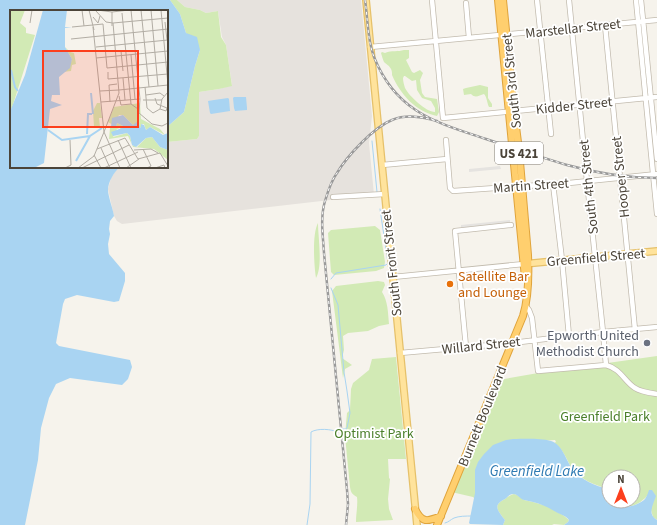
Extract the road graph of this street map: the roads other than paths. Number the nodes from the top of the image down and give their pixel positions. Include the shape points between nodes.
1 (366, 0) edge
2 (432, 0) edge
3 (498, 0) edge
4 (503, 0) edge
5 (537, 0) edge
6 (570, 0) edge
7 (636, 0) edge
8 (641, 0) edge
9 (466, 3) dead end
10 (657, 20) edge
11 (640, 21) junction
12 (605, 25) junction
13 (572, 28) junction
14 (540, 31) junction
15 (504, 35) junction
16 (469, 38) junction
17 (436, 41) junction
18 (370, 47) junction
19 (657, 97) edge
20 (648, 98) junction
21 (612, 101) junction
22 (580, 104) junction
23 (548, 108) junction
24 (511, 111) junction
25 (551, 134) dead end
26 (446, 140) dead end
27 (447, 159) junction
28 (657, 159) edge
29 (382, 165) junction
30 (655, 174) edge
31 (620, 177) junction
32 (587, 181) junction
33 (553, 184) junction
34 (519, 186) junction
35 (385, 194) junction
36 (334, 197) dead end
37 (657, 214) edge
38 (511, 225) dead end
39 (657, 251) edge
40 (628, 254) junction
41 (595, 257) junction
42 (562, 260) junction
43 (526, 264) junction
44 (458, 270) junction
45 (393, 277) junction
46 (526, 306) junction
47 (657, 327) edge
48 (635, 330) junction
49 (603, 332) junction
50 (569, 336) junction
51 (534, 339) junction
52 (512, 343) junction
53 (466, 347) junction
54 (400, 353) junction
55 (606, 365) junction
56 (657, 394) edge
57 (415, 509) junction
58 (441, 516) junction
59 (417, 525) edge
60 (438, 525) edge

1 - 18 main road, South Front Street
2 - 17 street
3 - 15 highway, South 3rd Street / US 421
4 - 15 highway, South 3rd Street / US 421
5 - 14 street
6 - 13 street, South 4th Street
7 - 11 street
8 - 11 street
9 - 16 street
10 - 11 street, Marstellar Street
11 - 12 street, Marstellar Street
11 - 20 street
12 - 13 street, Marstellar Street
12 - 21 street, Hooper Street
13 - 14 street, Marstellar Street
13 - 22 street, South 4th Street
14 - 15 street, Marstellar Street
14 - 23 street
15 - 16 street, Marstellar Street
15 - 24 highway, South 3rd Street / US 421
16 - 17 street, Marstellar Street
17 - 18 street, Marstellar Street
17 - 24 street, Kidder Street via 443,118
18 - 29 main road, South Front Street
19 - 20 street, Kidder Street
20 - 21 street, Kidder Street
20 - 28 street
20 - 30 street
21 - 22 street, Kidder Street
21 - 31 street, Hooper Street
22 - 23 street, Kidder Street
22 - 32 street, South 4th Street
23 - 24 street, Kidder Street
23 - 25 street
24 - 34 highway, South 3rd Street / US 421 via 519,150
26 - 27 street
27 - 29 street
27 - 34 street, Martin Street via 450,188 453,191
29 - 35 main road, South Front Street
30 - 31 street, Martin Street
30 - 37 street
31 - 32 street, Martin Street
31 - 40 street, Hooper Street
32 - 33 street, Martin Street
32 - 41 street, South 4th Street
33 - 34 street, Martin Street
33 - 42 street
34 - 43 highway, South 3rd Street / US 421
35 - 36 street
35 - 45 main road, South Front Street
38 - 44 street via 455,230
39 - 40 main road, Greenfield Street
40 - 41 main road, Greenfield Street
40 - 48 street, Hooper Street
41 - 42 main road, Greenfield Street
41 - 49 street, South 4th Street
42 - 43 main road, Greenfield Street
42 - 50 street
43 - 44 street, Greenfield Street
43 - 46 highway, South 3rd Street / US 421
44 - 45 street, Greenfield Street
44 - 53 street
45 - 54 main road, South Front Street
46 - 51 street, South 3rd Street via 532,318
46 - 52 highway, Burnett Boulevard / US 421
47 - 48 street, Willard Street
48 - 49 street, Willard Street
49 - 50 street, Willard Street
49 - 55 street, South 4th Street
50 - 51 street, Willard Street
51 - 52 street, Willard Street
51 - 55 street, South 3rd Street via 538,371
52 - 53 street, Willard Street
52 - 58 highway, Burnett Boulevard / US 421
53 - 54 street, Willard Street
54 - 57 main road, South Front Street
55 - 56 street via 622,374 638,390
57 - 58 highway via 426,521
57 - 59 main road, South Front Street
58 - 60 highway, Burnett Boulevard

